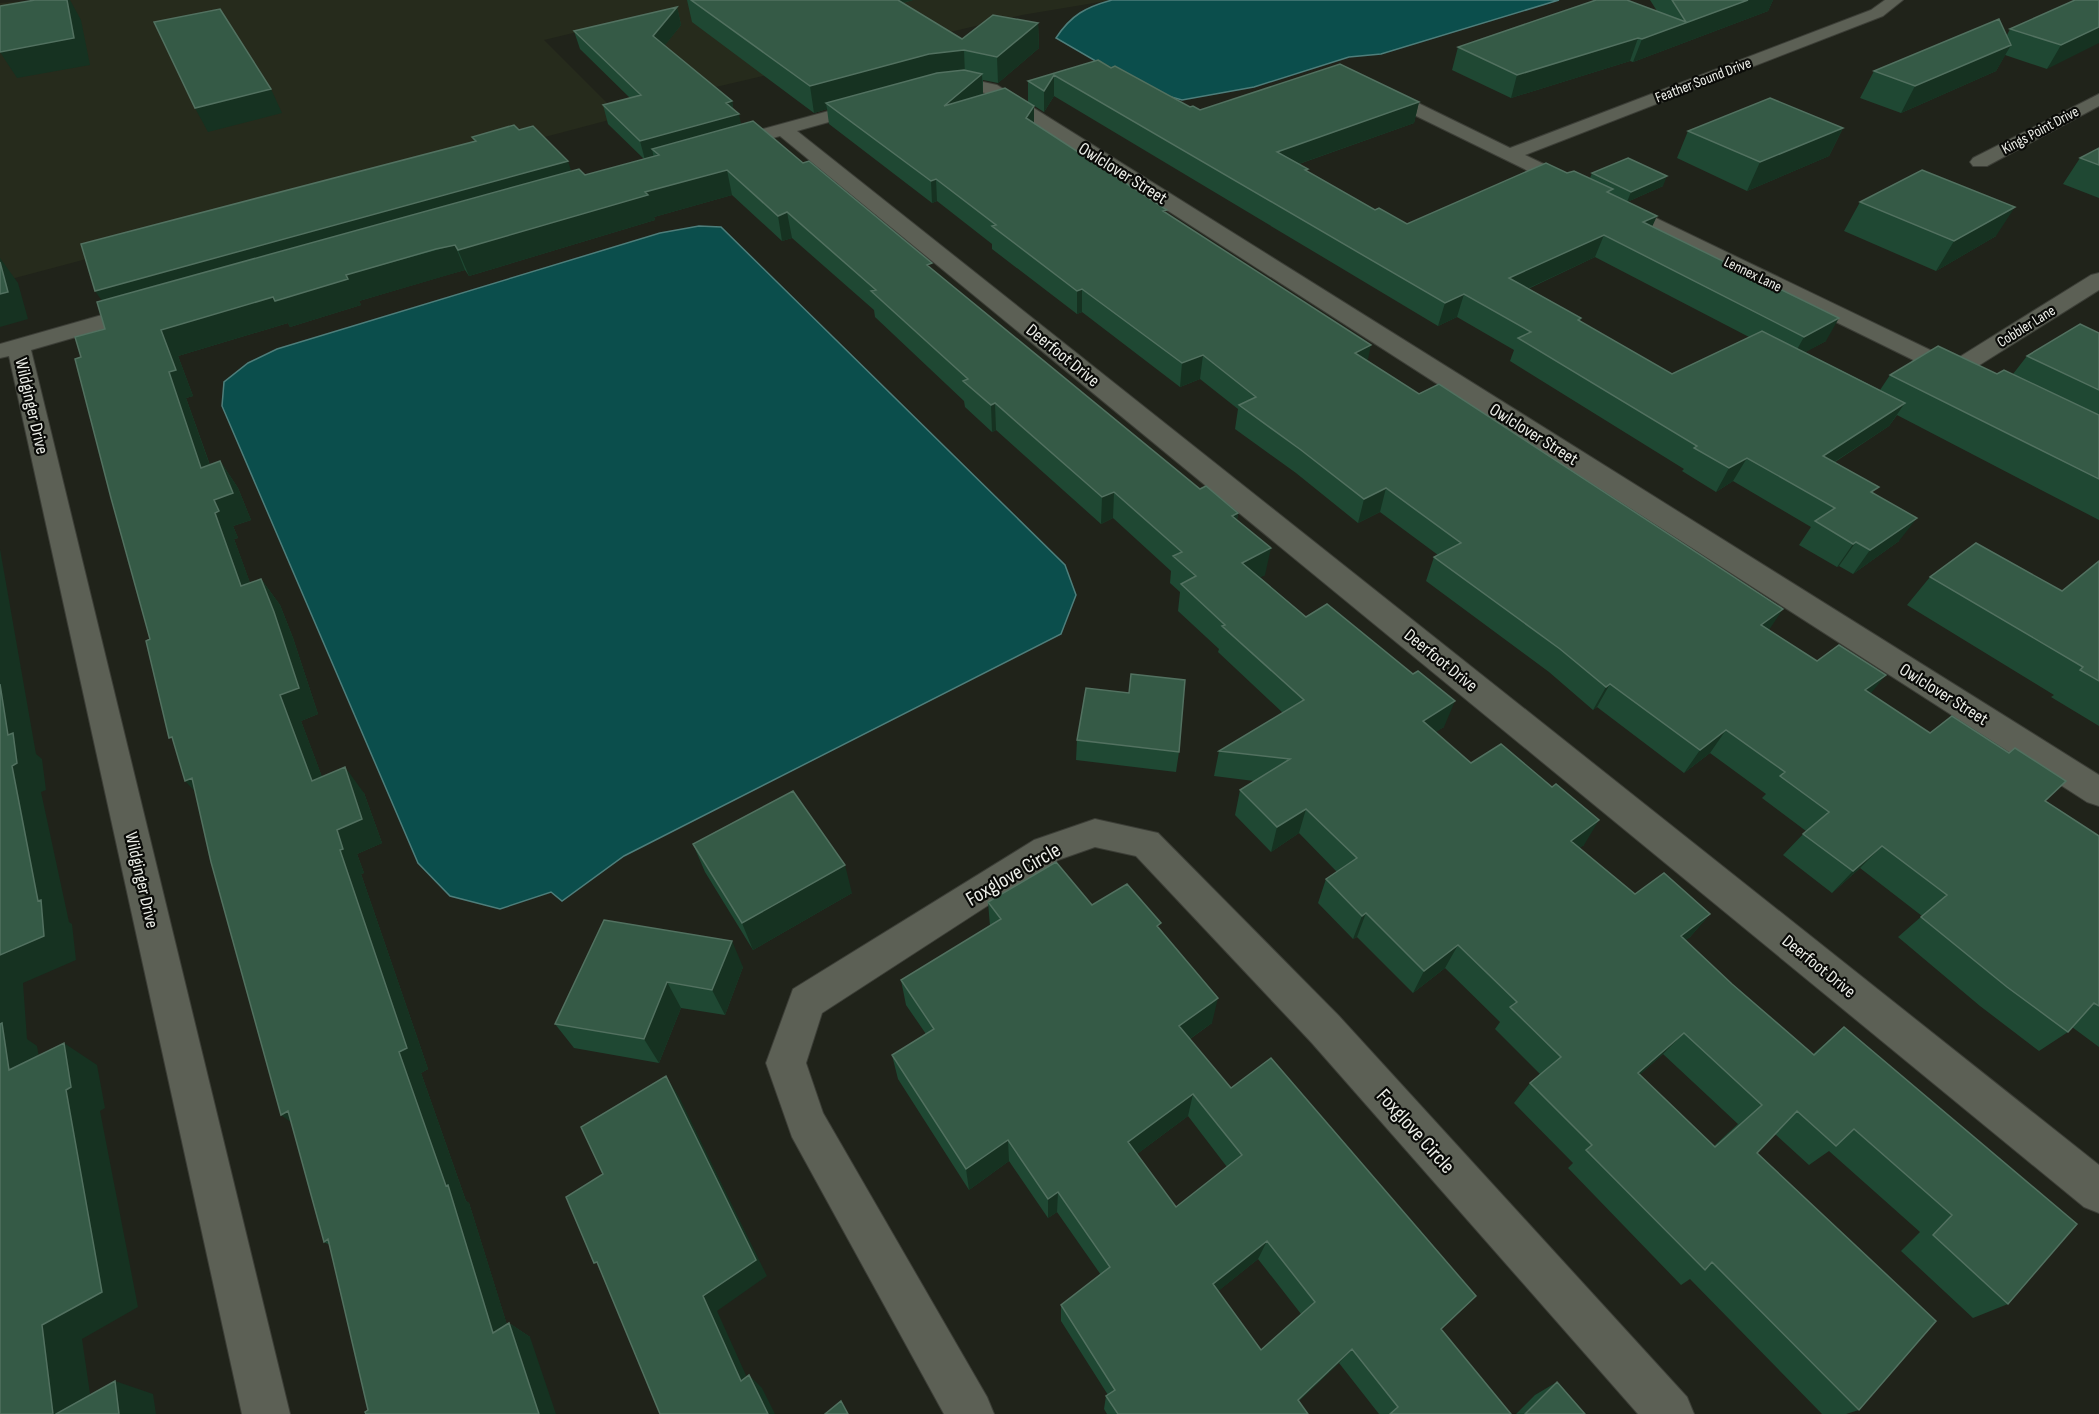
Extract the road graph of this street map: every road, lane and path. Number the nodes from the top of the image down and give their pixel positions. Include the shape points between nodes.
1 (1895, 0) edge
2 (926, 89) edge
3 (893, 98) edge
4 (2099, 99) edge
5 (1408, 105) edge
6 (783, 129) junction
7 (703, 152) edge
8 (1508, 155) junction
9 (1980, 162) dead end
10 (2099, 280) edge
11 (166, 303) edge
12 (9, 348) edge
13 (1954, 371) junction
14 (1975, 381) edge
15 (2099, 792) edge
16 (2099, 1192) edge
17 (266, 1414) edge
18 (970, 1414) edge
19 (1670, 1414) edge

1 - 8 street, Feather Sound Drive via 1877,13
2 - 15 street, Owlclover Street via 965,83 991,89
3 - 6 street
4 - 9 street, Kings Point Drive
5 - 8 street, Lennex Lane
6 - 7 street
6 - 16 street, Deerfoot Drive
8 - 13 street, Lennex Lane
10 - 13 street, Cobbler Lane
11 - 12 street
12 - 17 street, Wildginger Drive
13 - 14 street, Lennex Lane
18 - 19 street, Foxglove Circle via 806,1123 786,1063 807,1002 1046,850 1095,833 1146,843 1325,1029

